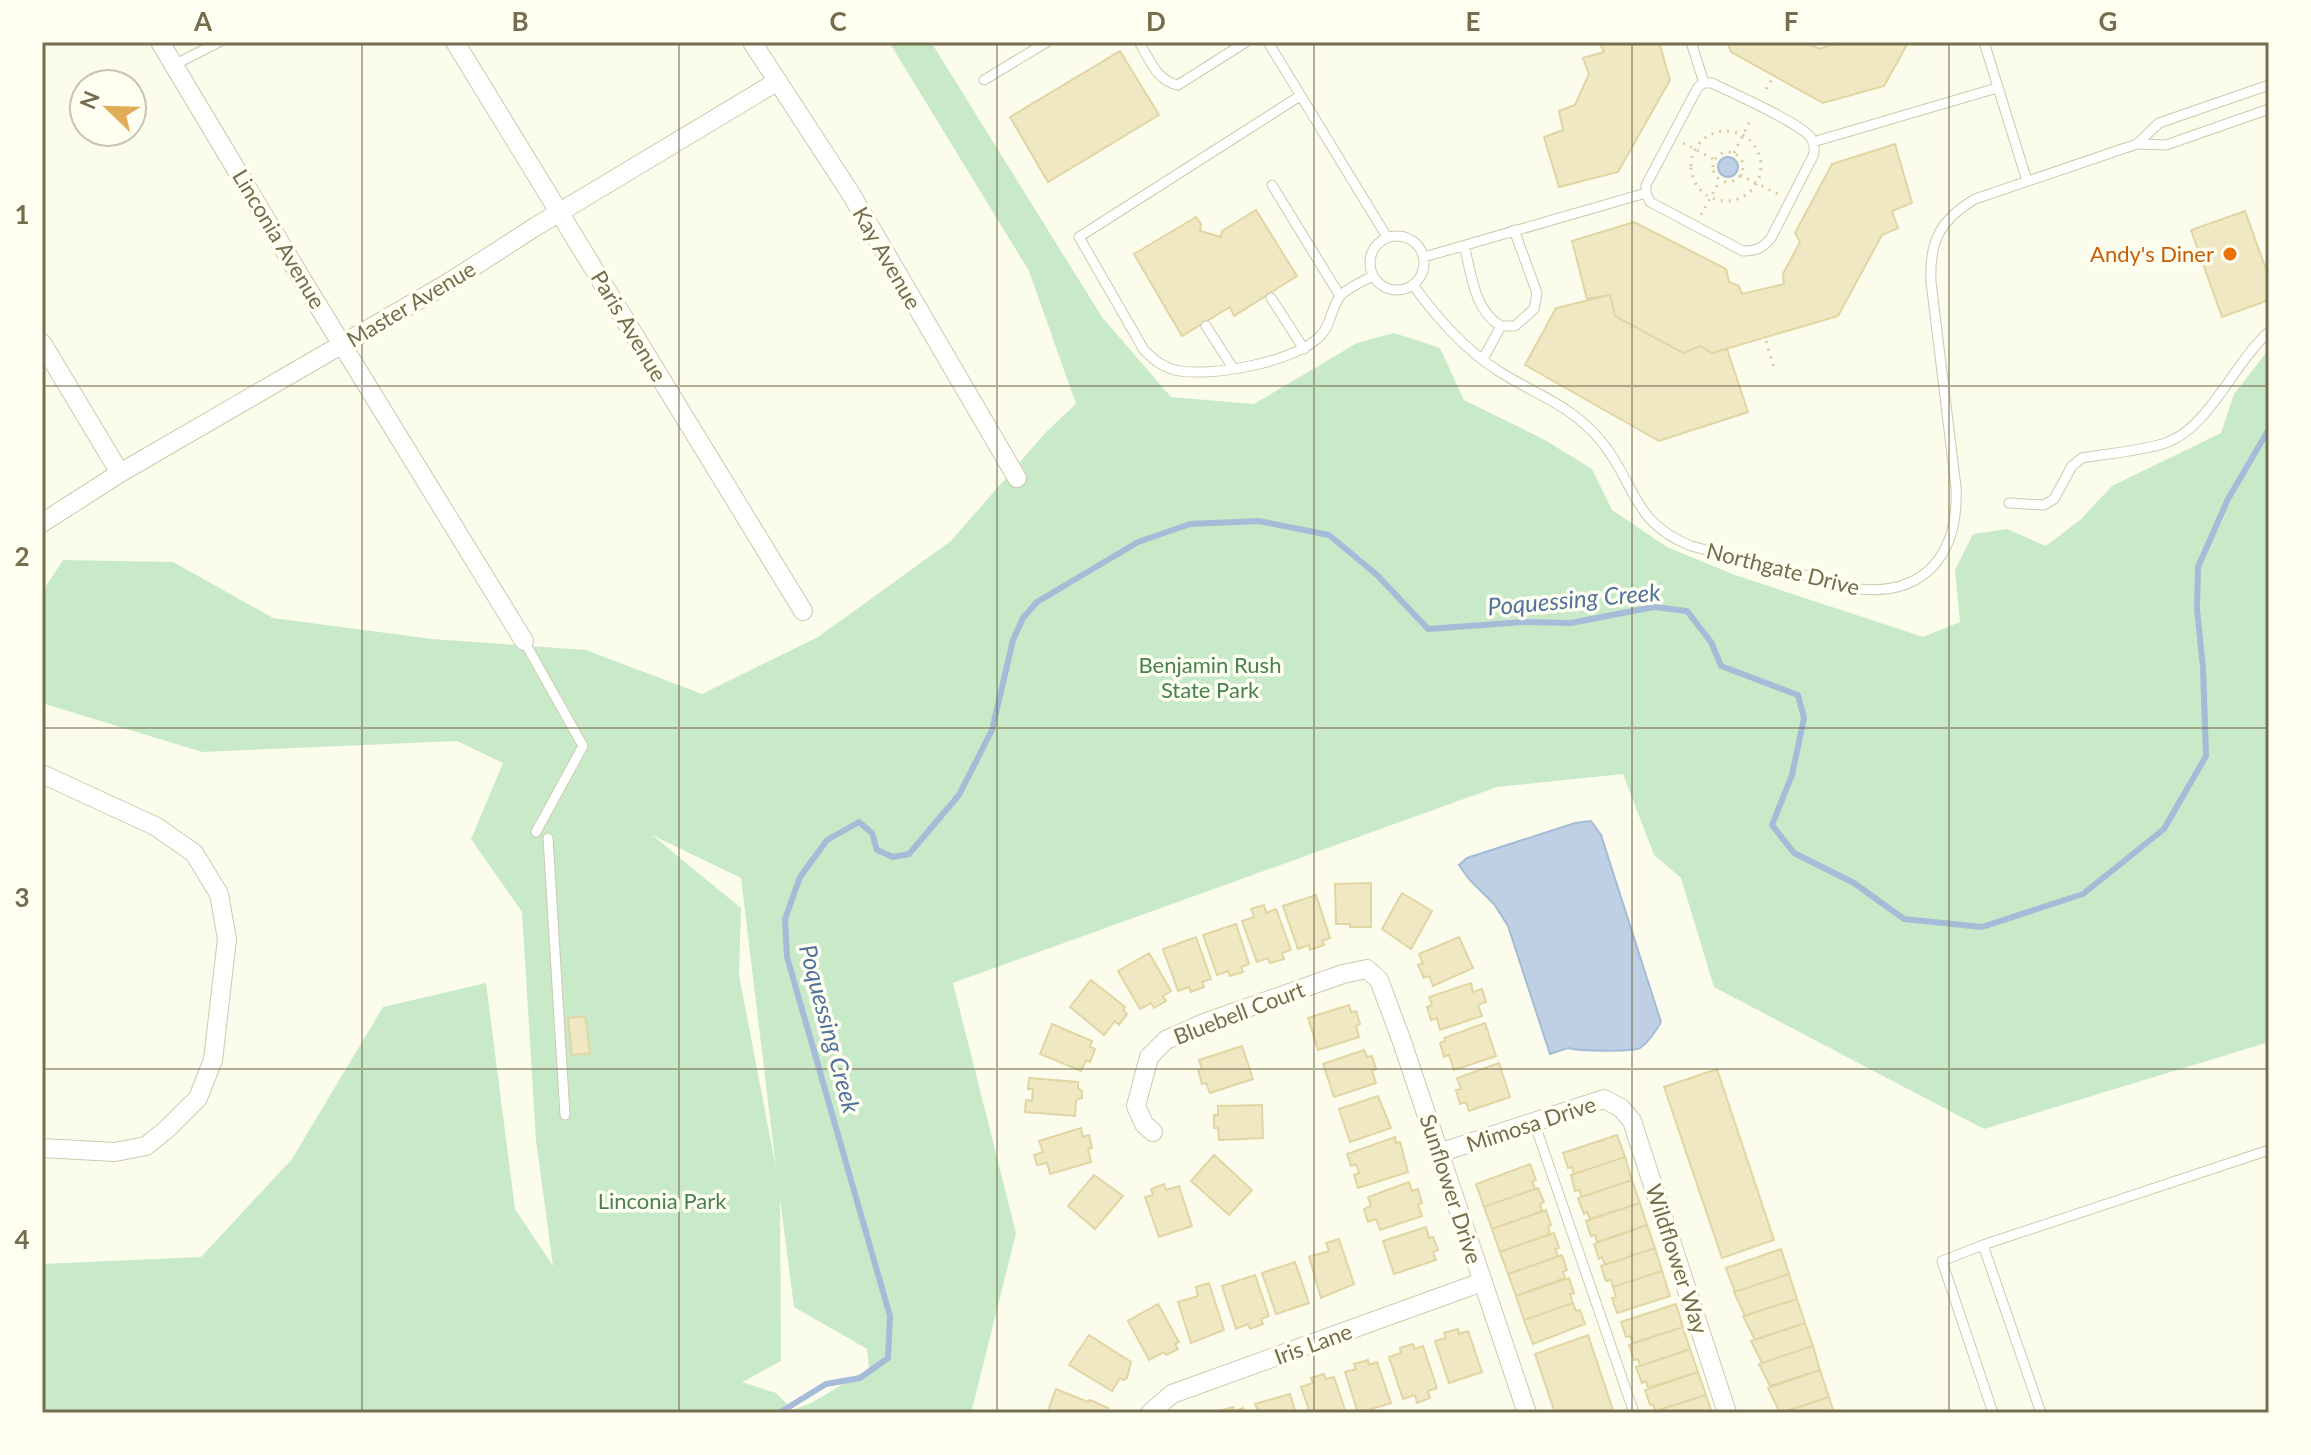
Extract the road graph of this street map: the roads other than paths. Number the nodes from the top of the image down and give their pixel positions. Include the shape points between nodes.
1 (160, 42) edge
2 (219, 42) edge
3 (455, 42) edge
4 (752, 42) edge
5 (1047, 42) edge
6 (1139, 42) edge
7 (1246, 42) edge
8 (1268, 42) edge
9 (1691, 42) edge
10 (1984, 42) edge
11 (174, 65) junction
12 (984, 80) dead end
13 (778, 81) junction
14 (1704, 83) junction
15 (2269, 85) edge
16 (1997, 88) junction
17 (1300, 96) junction
18 (2269, 109) edge
19 (1813, 142) junction
20 (2137, 144) junction
21 (2027, 181) junction
22 (1272, 185) dead end
23 (1646, 193) junction
24 (561, 212) junction
25 (1514, 230) junction
26 (1387, 237) junction
27 (1464, 246) junction
28 (1424, 257) junction
29 (1373, 276) junction
30 (1413, 285) junction
31 (1340, 296) junction
32 (1271, 298) dead end
33 (1206, 326) dead end
34 (1501, 326) junction
35 (2269, 332) edge
36 (42, 343) edge
37 (344, 344) junction
38 (1304, 349) junction
39 (1483, 359) junction
40 (1233, 368) junction
41 (120, 473) junction
42 (1017, 478) dead end
43 (2009, 503) dead end
44 (42, 523) edge
45 (803, 611) dead end
46 (524, 641) joint
47 (42, 774) edge
48 (536, 832) dead end
49 (548, 838) dead end
50 (1367, 969) joint
51 (1621, 1108) joint
52 (565, 1115) dead end
53 (1534, 1122) junction
54 (1153, 1132) dead end
55 (42, 1148) edge
56 (2269, 1150) edge
57 (1439, 1153) junction
58 (1983, 1245) junction
59 (1482, 1282) junction
60 (1150, 1413) edge
61 (1527, 1413) edge
62 (1634, 1413) edge
63 (1727, 1413) edge
64 (1993, 1413) edge
65 (2041, 1413) edge

1 - 11 street, Linconia Avenue
2 - 11 lane
3 - 24 street, Paris Avenue
4 - 13 street, Kay Avenue
5 - 12 lane
6 - 7 lane via 1158,75 1178,85
8 - 17 lane
9 - 14 lane
10 - 16 lane
11 - 37 street, Linconia Avenue
13 - 24 street, Master Avenue
13 - 42 street, Kay Avenue via 851,194
14 - 19 lane via 1802,130
14 - 23 lane via 1671,137
15 - 20 lane, Northgate Drive via 2159,123
16 - 19 lane
16 - 21 lane
17 - 26 lane
17 - 40 lane via 1079,237 1144,350 1158,363 1178,370
18 - 20 lane, Northgate Drive via 2166,145
19 - 23 lane via 1813,156 1771,238 1755,251 1743,251 1650,202
20 - 21 lane, Northgate Drive
21 - 39 lane, Northgate Drive via 1962,207 1940,229 1934,244 1931,282 1956,518 1934,566 1897,588 1858,589 1683,543 1646,517 1603,443 1580,418
22 - 31 lane
23 - 25 lane
24 - 37 street, Master Avenue
24 - 45 street, Paris Avenue
25 - 27 lane
25 - 34 lane via 1537,293 1526,319
26 - 28 lane via 1406,237
26 - 29 lane via 1370,257
27 - 28 lane
27 - 34 lane via 1480,305 1487,318
28 - 30 lane via 1423,273
29 - 30 lane via 1386,288
29 - 31 lane
30 - 39 lane, Northgate Drive via 1448,329
31 - 38 lane via 1323,334
32 - 38 lane
33 - 40 lane
34 - 39 lane
35 - 43 lane via 2185,432 2168,443 2082,458 2054,499 2044,505
36 - 41 street
37 - 41 street, Master Avenue
37 - 46 street, Linconia Avenue
38 - 40 lane via 1275,362
41 - 44 street, Master Avenue
46 - 48 lane via 583,746
47 - 55 street via 155,826 194,853 219,894 227,939 213,1060 198,1098 146,1146 115,1152
49 - 52 lane
50 - 54 street, Bluebell Court via 1166,1040 1149,1057 1136,1106
50 - 57 street, Sunflower Drive via 1379,980
51 - 53 street, Mimosa Drive via 1604,1099
51 - 63 street, Wildflower Way via 1632,1121
53 - 57 street, Mimosa Drive
53 - 62 lane
56 - 58 lane
57 - 59 street, Sunflower Drive
58 - 64 lane via 1942,1261
58 - 65 lane
59 - 60 street, Iris Lane via 1172,1394
59 - 61 street, Sunflower Drive

